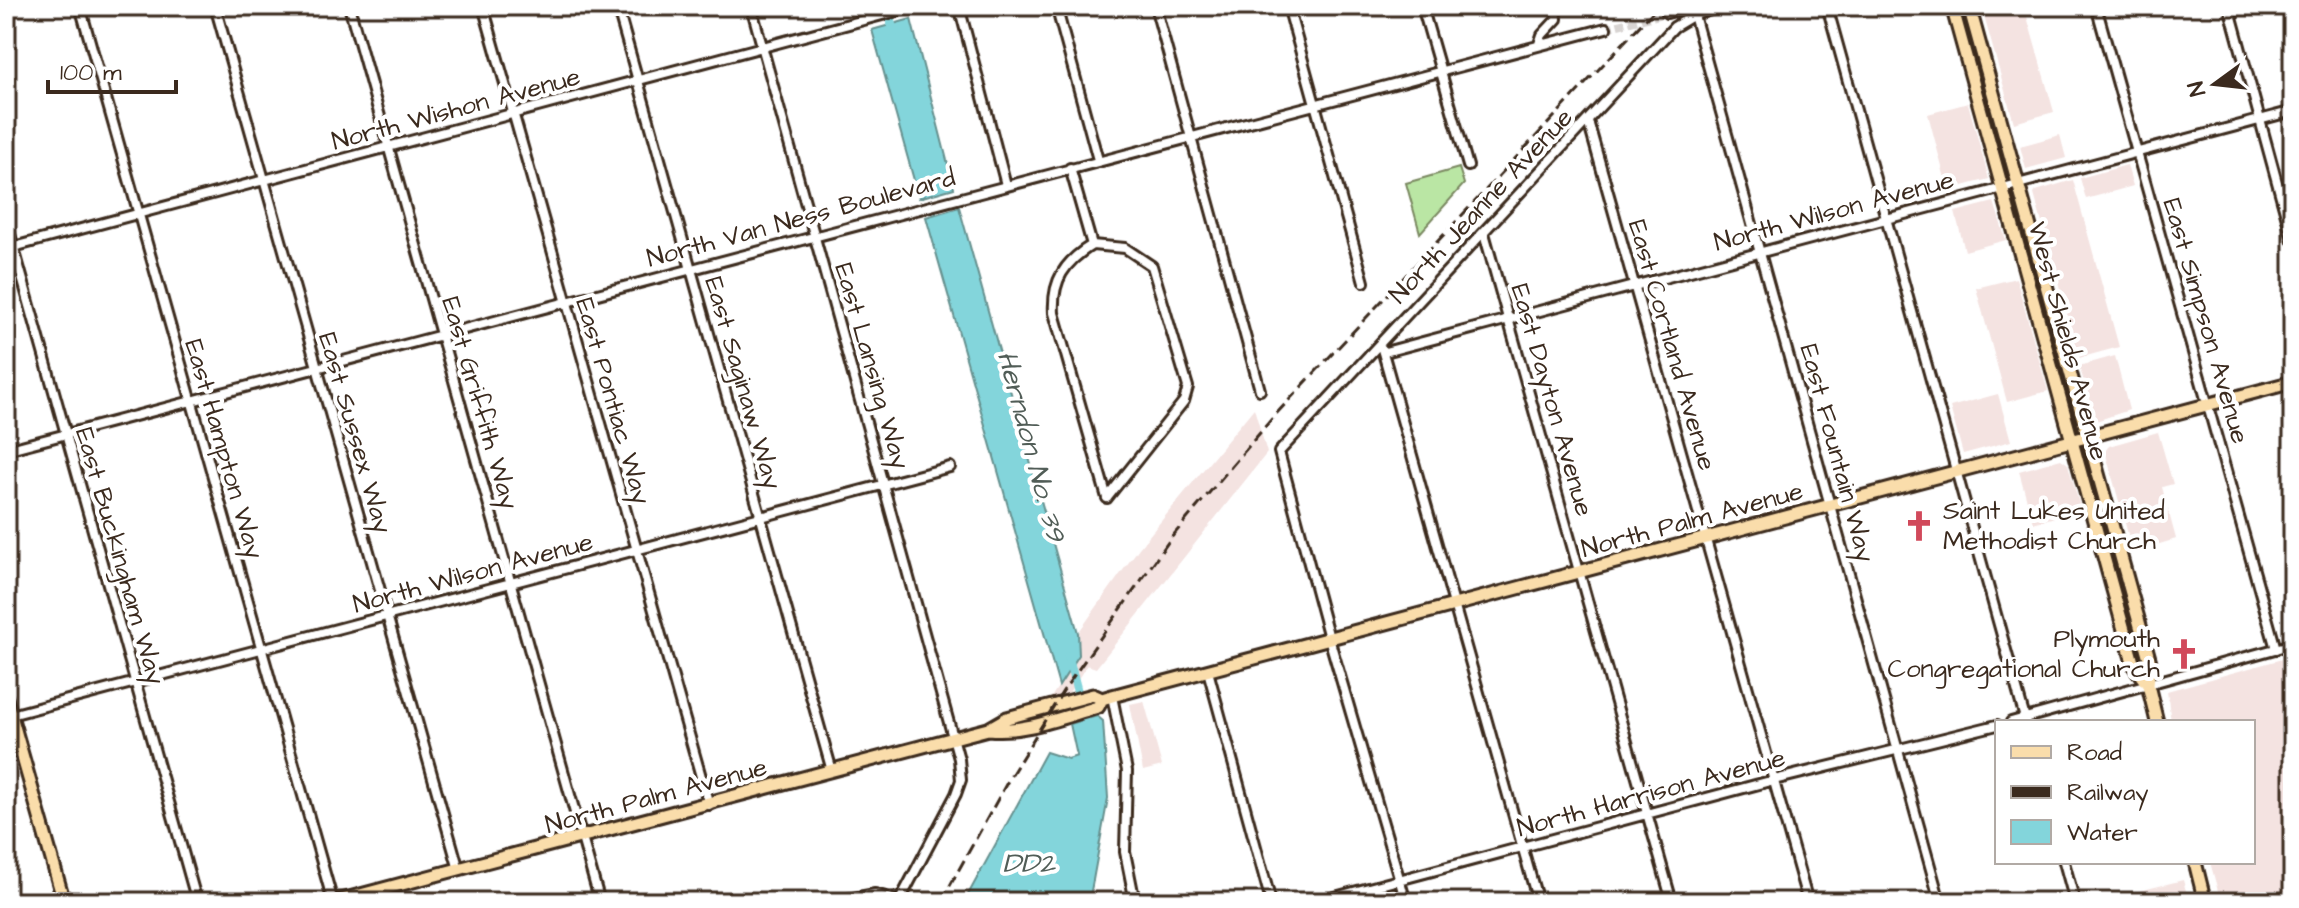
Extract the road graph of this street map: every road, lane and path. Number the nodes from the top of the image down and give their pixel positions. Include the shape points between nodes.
1 (80, 6) edge
2 (215, 6) edge
3 (349, 6) edge
4 (483, 6) edge
5 (617, 6) edge
6 (751, 6) edge
7 (916, 6) edge
8 (959, 6) edge
9 (1056, 6) edge
10 (1155, 6) edge
11 (1288, 6) edge
12 (1422, 6) edge
13 (1556, 6) edge
14 (1724, 6) edge
15 (1827, 6) edge
16 (1952, 6) edge
17 (1969, 6) edge
18 (2096, 6) edge
19 (2229, 6) edge
20 (1693, 10) edge
21 (1667, 13) dead end
22 (1606, 28) tunnel mouth
23 (1539, 44) junction
24 (762, 47) junction
25 (1441, 70) junction
26 (638, 79) junction
27 (1315, 103) junction
28 (2293, 111) edge
29 (513, 114) junction
30 (2261, 119) junction
31 (1588, 121) junction
32 (1191, 136) junction
33 (388, 148) junction
34 (2137, 153) junction
35 (1098, 160) junction
36 (1468, 166) dead end
37 (1070, 168) junction
38 (264, 181) junction
39 (2016, 184) junction
40 (1006, 185) junction
41 (2003, 188) junction
42 (138, 215) junction
43 (1886, 218) junction
44 (6, 220) edge
45 (1484, 233) junction
46 (815, 236) junction
47 (2293, 241) edge
48 (1092, 245) junction
49 (10, 248) edge
50 (1762, 252) junction
51 (690, 268) junction
52 (1364, 282) dead end
53 (1635, 286) junction
54 (564, 301) junction
55 (1509, 320) junction
56 (440, 335) junction
57 (1382, 349) junction
58 (316, 368) junction
59 (2293, 382) edge
60 (1260, 390) dead end
61 (190, 401) junction
62 (2210, 403) junction
63 (65, 434) junction
64 (2088, 438) junction
65 (2073, 442) junction
66 (6, 450) edge
67 (950, 467) dead end
68 (1956, 473) junction
69 (885, 486) junction
70 (1830, 506) junction
71 (760, 519) junction
72 (1705, 539) junction
73 (634, 551) junction
74 (1579, 572) junction
75 (510, 584) junction
76 (1454, 606) junction
77 (386, 616) junction
78 (1329, 638) junction
79 (2293, 644) edge
80 (2276, 649) junction
81 (260, 650) junction
82 (1208, 671) junction
83 (135, 683) junction
84 (2148, 685) junction
85 (6, 698) edge
86 (1100, 699) junction
87 (8, 716) edge
88 (2026, 720) edge
89 (2157, 720) edge
90 (1995, 726) edge
91 (954, 737) junction
92 (1899, 750) junction
93 (832, 771) junction
94 (1774, 780) junction
95 (709, 805) junction
96 (1648, 815) junction
97 (582, 839) junction
98 (1523, 848) junction
99 (2065, 864) edge
100 (2196, 864) edge
101 (459, 870) junction
102 (1400, 880) junction
103 (64, 902) edge
104 (197, 902) edge
105 (333, 902) edge
106 (600, 902) edge
107 (831, 902) edge
108 (899, 902) edge
109 (1135, 902) edge
110 (1271, 902) edge
111 (1316, 902) edge
112 (1406, 902) edge
113 (1538, 902) edge
114 (1672, 902) edge
115 (1808, 902) edge
116 (1940, 902) edge
117 (2075, 902) edge
118 (2205, 902) edge

1 - 42 street, East Hampton Way
2 - 38 street, East Sussex Way
3 - 33 street, East Griffith Way
4 - 29 street, East Pontiac Way
5 - 26 street, East Saginaw Way
6 - 24 street, East Lansing Way
7 - 24 street, North Wishon Avenue
8 - 40 street
9 - 35 street
10 - 32 street
11 - 27 street
12 - 25 street
13 - 23 street via 1557,19
14 - 20 street, North Jeanne Avenue
15 - 43 street
16 - 41 main road, West Shields Avenue
17 - 39 main road, West Shields Avenue
18 - 34 street, East Simpson Avenue
19 - 30 street
20 - 21 street
20 - 31 street, North Jeanne Avenue
20 - 50 street, East Fountain Way
22 - 23 street, North Van Ness Boulevard
23 - 25 street, North Van Ness Boulevard
24 - 26 street, North Wishon Avenue
24 - 46 street, East Lansing Way
25 - 27 street, North Van Ness Boulevard
25 - 36 street
26 - 29 street, North Wishon Avenue
26 - 51 street, East Saginaw Way
27 - 32 street, North Van Ness Boulevard
27 - 52 street
28 - 30 street, North Wilson Avenue
29 - 33 street, North Wishon Avenue
29 - 54 street, East Pontiac Way
30 - 34 street, North Wilson Avenue
30 - 47 street
31 - 45 street, North Jeanne Avenue
31 - 53 street, East Cortland Avenue
32 - 35 street, North Van Ness Boulevard
32 - 60 street
33 - 38 street, North Wishon Avenue
33 - 56 street, East Griffith Way
34 - 39 street, North Wilson Avenue
34 - 62 street, East Simpson Avenue
35 - 37 street, North Van Ness Boulevard
37 - 40 street, North Van Ness Boulevard
37 - 48 street
38 - 42 street, North Wishon Avenue
38 - 58 street, East Sussex Way
39 - 41 street, North Wilson Avenue
39 - 64 main road, West Shields Avenue
40 - 46 street, North Van Ness Boulevard
41 - 43 street, North Wilson Avenue
41 - 65 main road, West Shields Avenue
42 - 49 street, North Wishon Avenue
42 - 61 street, East Hampton Way
43 - 50 street, North Wilson Avenue
43 - 68 street
44 - 49 street, East Buckingham Way
45 - 55 street, East Dayton Avenue
45 - 57 street, North Jeanne Avenue
46 - 51 street, North Van Ness Boulevard
46 - 69 street, East Lansing Way
48 - 48 street via 1062,270 1053,292 1054,313 1107,498 1184,401 1188,387 1152,266 1125,248
49 - 63 street, East Buckingham Way
50 - 53 street, North Wilson Avenue
50 - 70 street, East Fountain Way
51 - 54 street, North Van Ness Boulevard
51 - 71 street, East Saginaw Way
53 - 55 street, North Wilson Avenue
53 - 72 street, East Cortland Avenue
54 - 56 street, North Van Ness Boulevard
54 - 73 street, East Pontiac Way
55 - 57 street, North Wilson Avenue
55 - 74 street, East Dayton Avenue
56 - 58 street, North Van Ness Boulevard
56 - 75 street, East Griffith Way
57 - 76 street
57 - 78 street, North Jeanne Avenue via 1279,452
58 - 61 street, North Van Ness Boulevard
58 - 77 street, East Sussex Way
59 - 62 main road, North Palm Avenue
61 - 63 street, North Van Ness Boulevard
61 - 81 street, East Hampton Way
62 - 64 main road, North Palm Avenue
62 - 80 street, East Simpson Avenue
63 - 66 street, North Van Ness Boulevard
63 - 83 street, East Buckingham Way
64 - 65 main road, North Palm Avenue
64 - 84 main road, West Shields Avenue via 2150,662
65 - 68 main road, North Palm Avenue
65 - 84 main road, West Shields Avenue via 2134,666
67 - 69 street, North Wilson Avenue
68 - 70 main road, North Palm Avenue
68 - 88 street
69 - 71 street, North Wilson Avenue
69 - 91 street, East Lansing Way
70 - 72 main road, North Palm Avenue
70 - 92 street, East Fountain Way
71 - 73 street, North Wilson Avenue
71 - 93 street, East Saginaw Way
72 - 74 main road, North Palm Avenue
72 - 94 street, East Cortland Avenue
73 - 75 street, North Wilson Avenue
73 - 95 street, East Pontiac Way
74 - 76 main road, North Palm Avenue
74 - 96 street, East Dayton Avenue
75 - 77 street, North Wilson Avenue
75 - 97 street, East Griffith Way
76 - 78 main road, North Palm Avenue
76 - 98 street
77 - 81 street, North Wilson Avenue
77 - 101 street, East Sussex Way
78 - 82 main road, North Palm Avenue
78 - 102 street
79 - 80 street
80 - 84 street
81 - 83 street, North Wilson Avenue
81 - 105 street, East Hampton Way
82 - 86 main road, North Palm Avenue
82 - 110 street
83 - 87 street, North Wilson Avenue
83 - 104 street, East Buckingham Way
84 - 88 street
84 - 89 main road, West Shields Avenue
85 - 87 main road
86 - 91 main road, North Palm Avenue via 1009,731 988,729
86 - 109 street via 1127,771 1125,852
87 - 103 main road
90 - 92 street, North Harrison Avenue
91 - 93 main road, North Palm Avenue
91 - 108 street, East Lansing Way via 961,780
92 - 94 street, North Harrison Avenue
92 - 116 street, East Fountain Way
93 - 95 main road, North Palm Avenue
94 - 96 street, North Harrison Avenue
94 - 115 street, East Cortland Avenue
95 - 97 main road, North Palm Avenue
96 - 98 street, North Harrison Avenue
96 - 114 street, East Dayton Avenue
97 - 101 main road, North Palm Avenue
97 - 106 street, East Griffith Way
98 - 102 street, North Harrison Avenue
98 - 113 street
99 - 117 street
100 - 118 main road
101 - 105 main road, North Palm Avenue
102 - 111 street, North Harrison Avenue
102 - 112 street
107 - 108 street via 875,894

